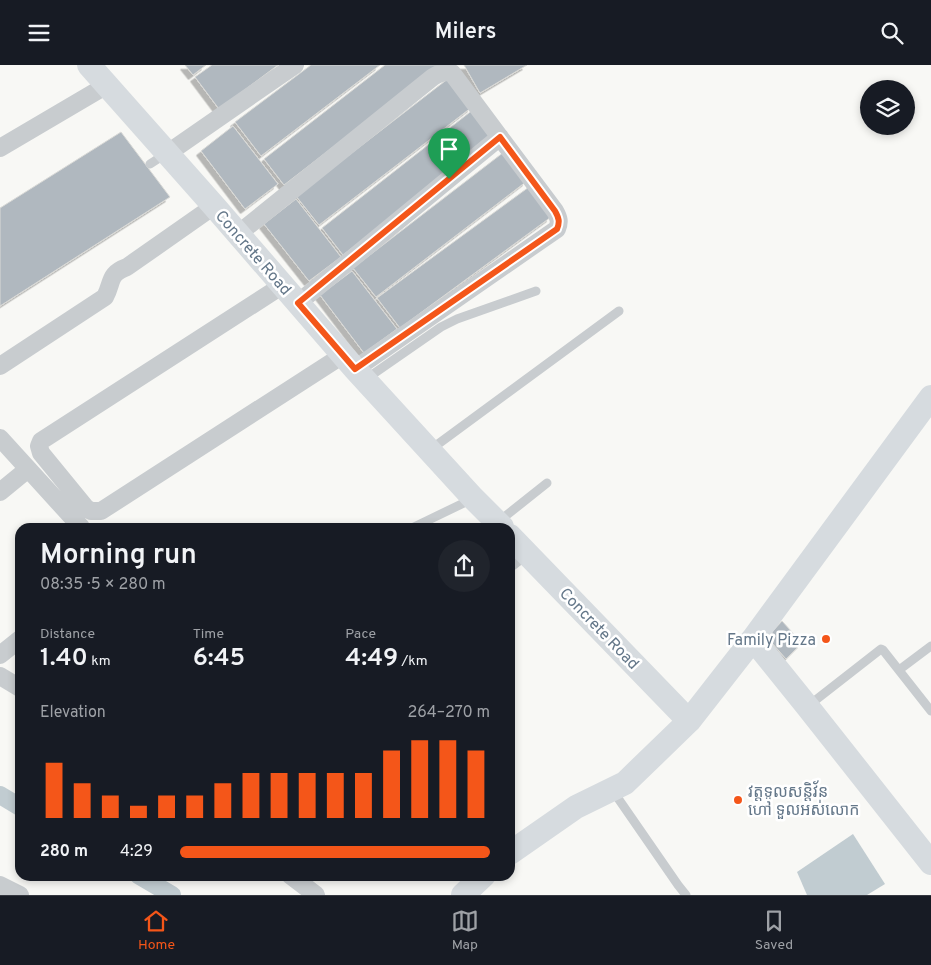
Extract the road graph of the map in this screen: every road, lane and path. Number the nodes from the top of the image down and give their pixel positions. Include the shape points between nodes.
1 (295, 65) edge
2 (97, 71) edge
3 (500, 137) junction
4 (0, 148) edge
5 (159, 159) junction
6 (214, 206) junction
7 (238, 233) junction
8 (536, 291) dead end
9 (290, 294) junction
10 (620, 311) dead end
11 (0, 366) edge
12 (354, 368) junction
13 (931, 397) edge
14 (0, 438) edge
15 (430, 451) junction
16 (28, 469) junction
17 (547, 483) dead end
18 (0, 492) edge
19 (474, 498) junction
20 (77, 523) edge
21 (422, 523) edge
22 (498, 523) edge
23 (508, 523) edge
24 (519, 561) edge
25 (753, 639) junction
26 (15, 643) edge
27 (931, 646) edge
28 (0, 655) edge
29 (899, 670) junction
30 (0, 676) edge
31 (15, 685) edge
32 (807, 706) junction
33 (931, 711) edge
34 (689, 721) junction
35 (612, 790) junction
36 (515, 850) edge
37 (931, 863) edge
38 (298, 881) edge
39 (478, 881) edge
40 (0, 885) edge
41 (20, 895) edge
42 (316, 895) edge
43 (463, 895) edge
44 (686, 895) edge

1 - 5 street
2 - 4 street
2 - 5 street, Concrete Road
3 - 7 street via 452,73 439,73
3 - 9 street
3 - 12 street via 555,211 560,223 557,229
5 - 6 street, Concrete Road
6 - 7 street, Concrete Road
6 - 11 street via 119,270 105,297
7 - 9 street, Concrete Road
8 - 12 lane via 457,319
9 - 12 street, Concrete Road
9 - 12 street via 41,441 41,453 86,507 101,511
10 - 15 lane
12 - 15 street, Concrete Road
13 - 25 street
14 - 16 street
15 - 19 street, Concrete Road
16 - 18 street
16 - 20 street
17 - 23 lane
19 - 21 lane
19 - 22 street, Concrete Road
24 - 34 street, Concrete Road
25 - 32 street
25 - 34 street
26 - 28 street
27 - 29 lane
29 - 32 lane via 881,649
29 - 33 lane
30 - 31 street
32 - 37 street
34 - 35 street via 625,783
35 - 36 street via 576,807
35 - 44 lane
38 - 42 street
39 - 43 street
40 - 41 street

